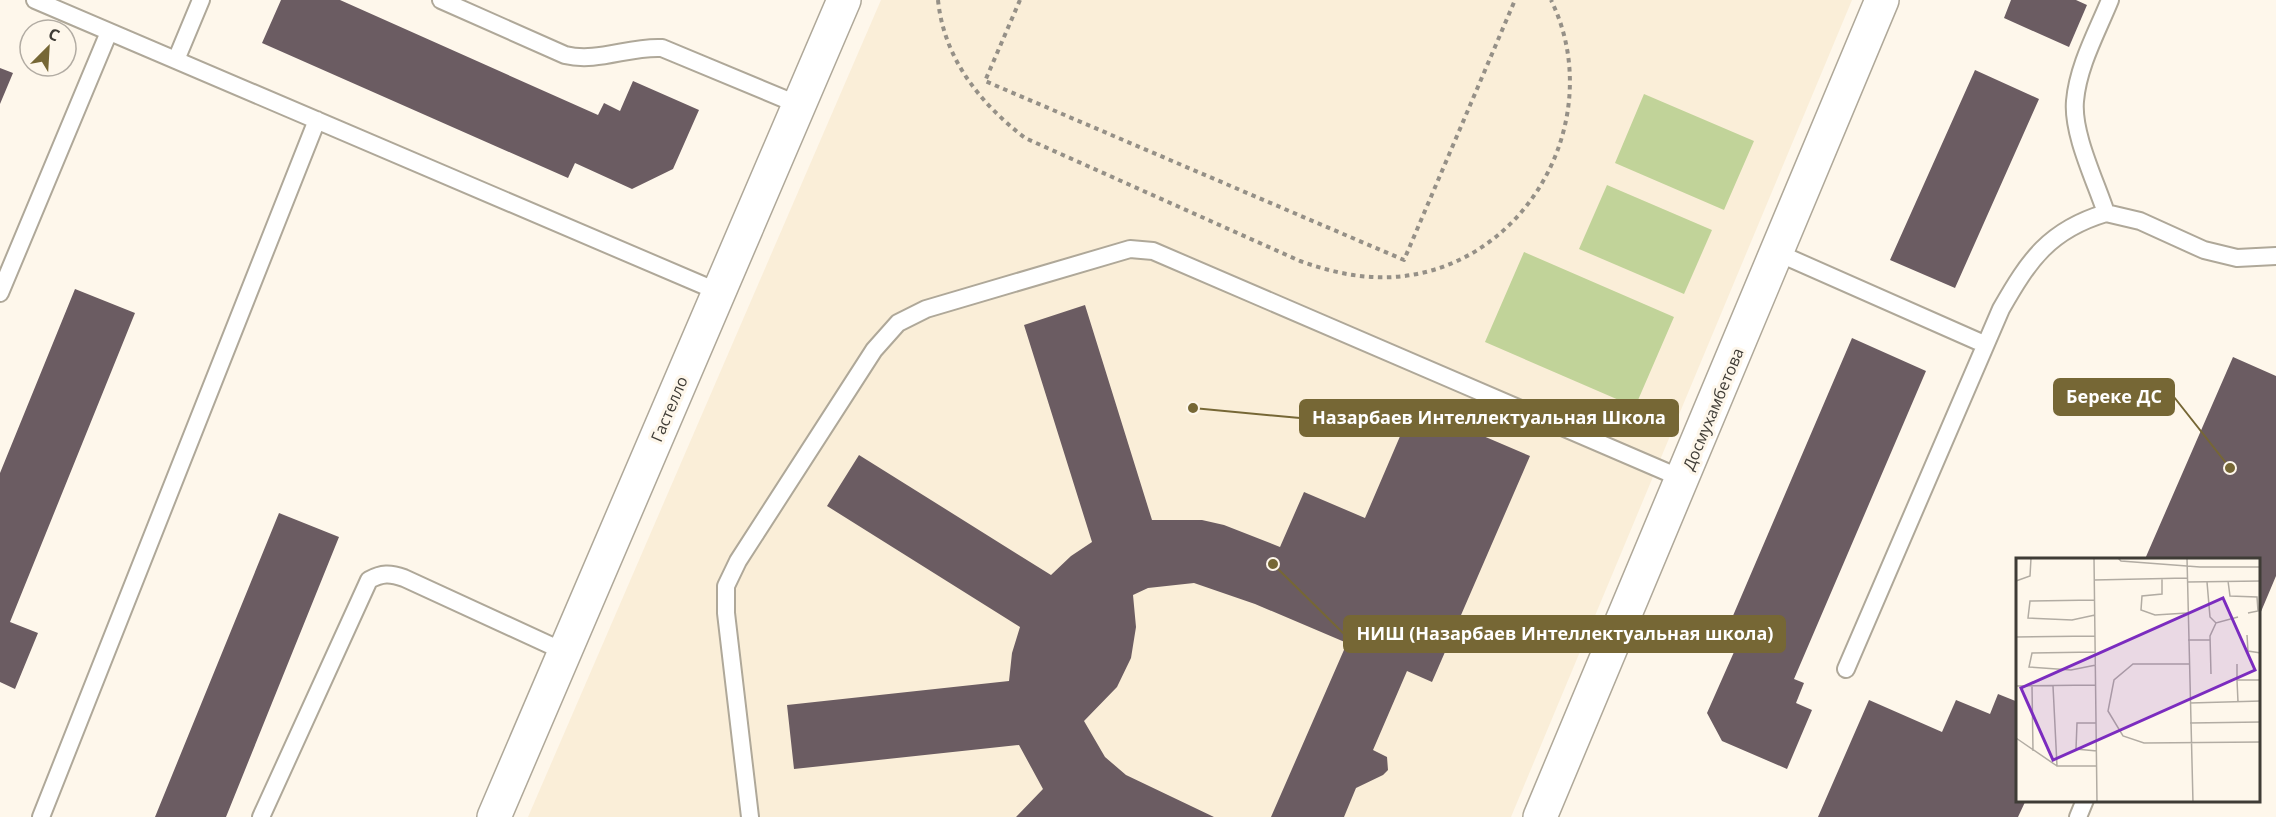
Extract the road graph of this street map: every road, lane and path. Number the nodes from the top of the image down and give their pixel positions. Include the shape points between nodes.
1 (35, 0) edge
2 (201, 0) edge
3 (441, 0) edge
4 (844, 0) edge
5 (938, 0) edge
6 (1020, 0) edge
7 (1515, 0) edge
8 (1551, 0) edge
9 (1882, 0) edge
10 (2110, 0) edge
11 (109, 32) junction
12 (176, 60) junction
13 (799, 105) junction
14 (317, 120) junction
15 (2106, 213) junction
16 (1778, 253) junction
17 (2276, 256) edge
18 (720, 292) junction
19 (0, 293) edge
20 (1984, 344) junction
21 (1683, 479) junction
22 (565, 652) junction
23 (1846, 669) dead end
24 (2085, 802) edge
25 (42, 817) edge
26 (261, 817) edge
27 (494, 817) edge
28 (750, 817) edge
29 (1540, 817) edge
30 (2078, 817) edge

1 - 11 lane
2 - 12 lane
3 - 13 lane via 565,56 580,59 662,48
4 - 13 street, Гастелло
5 - 8 path via 947,40 960,69 985,103 1025,138 1300,261 1331,272 1363,277 1395,277 1458,260 1503,231 1533,200 1550,172 1569,110 1567,46
6 - 7 path via 985,81 1404,260
9 - 16 street, Досмухамбетова
10 - 15 lane via 2081,72 2075,103 2078,130
11 - 12 lane
11 - 19 lane
12 - 14 lane
13 - 18 street, Гастелло
14 - 18 lane
14 - 25 lane
15 - 17 lane via 2140,221 2204,250 2237,258
15 - 20 lane via 2079,221 2035,256
16 - 20 lane
16 - 21 street, Досмухамбетова
18 - 22 street, Гастелло
20 - 23 lane
21 - 28 lane via 1154,251 1130,249 926,309 898,323 874,350 738,561 726,586
21 - 29 street, Досмухамбетова
22 - 26 lane via 392,573 374,577 369,580
22 - 27 street, Гастелло
24 - 30 lane

